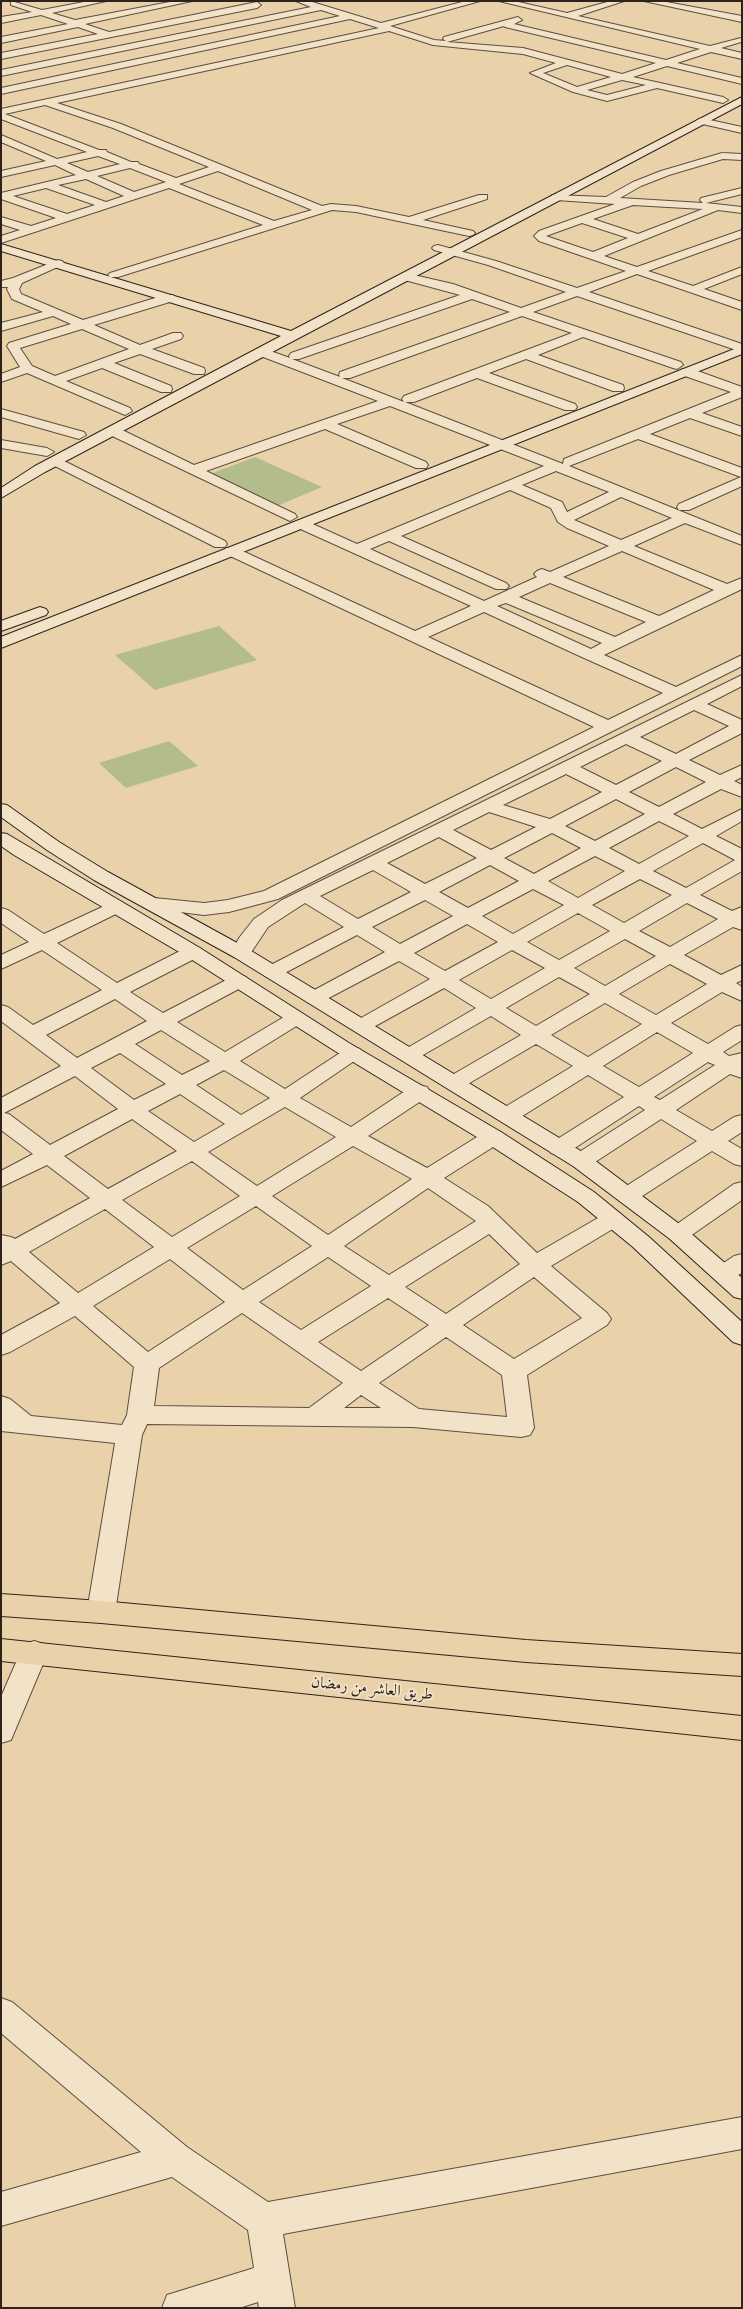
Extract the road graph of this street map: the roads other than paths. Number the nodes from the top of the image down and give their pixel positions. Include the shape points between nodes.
1 (27, 1) edge
2 (75, 1) edge
3 (102, 1) edge
4 (131, 1) edge
5 (200, 1) edge
6 (237, 1) edge
7 (300, 1) edge
8 (476, 1) edge
9 (503, 1) edge
10 (546, 1) edge
11 (620, 1) edge
12 (648, 1) edge
13 (184, 2) edge
14 (264, 3) dead end
15 (84, 4) junction
16 (520, 5) junction
17 (252, 6) junction
18 (320, 7) junction
19 (530, 7) junction
20 (153, 9) junction
21 (499, 10) dead end
22 (550, 11) junction
23 (41, 12) junction
24 (217, 13) junction
25 (282, 15) junction
26 (567, 15) junction
27 (118, 16) junction
28 (350, 17) junction
29 (184, 19) junction
30 (742, 19) edge
31 (1, 20) edge
32 (246, 22) junction
33 (75, 24) junction
34 (505, 24) junction
35 (603, 24) junction
36 (312, 25) junction
37 (150, 26) junction
38 (385, 28) junction
39 (213, 29) junction
40 (429, 29) dead end
41 (481, 30) junction
42 (34, 32) junction
43 (277, 32) junction
44 (108, 35) junction
45 (407, 35) junction
46 (180, 36) junction
47 (503, 36) dead end
48 (555, 36) junction
49 (657, 36) junction
50 (351, 37) junction
51 (711, 38) dead end
52 (1, 40) edge
53 (243, 40) junction
54 (738, 40) dead end
55 (433, 42) junction
56 (65, 43) junction
57 (692, 44) junction
58 (138, 45) junction
59 (315, 45) junction
60 (211, 46) junction
61 (710, 48) junction
62 (507, 49) junction
63 (610, 50) junction
64 (28, 51) junction
65 (280, 52) junction
66 (96, 54) junction
67 (170, 55) junction
68 (1, 56) edge
69 (742, 56) edge
70 (250, 59) junction
71 (1, 62) edge
72 (57, 62) junction
73 (566, 62) junction
74 (127, 64) junction
75 (665, 64) junction
76 (208, 68) junction
77 (20, 69) junction
78 (742, 72) edge
79 (1, 73) edge
80 (88, 73) junction
81 (165, 77) junction
82 (622, 77) junction
83 (726, 78) junction
84 (50, 81) junction
85 (742, 81) edge
86 (1, 85) edge
87 (124, 86) junction
88 (655, 86) junction
89 (6, 90) edge
90 (576, 90) junction
91 (679, 91) junction
92 (85, 94) junction
93 (736, 97) edge
94 (46, 103) junction
95 (1, 114) edge
96 (84, 115) junction
97 (61, 120) dead end
98 (701, 121) junction
99 (46, 123) dead end
100 (30, 126) junction
101 (117, 126) junction
102 (742, 130) edge
103 (94, 132) dead end
104 (1, 133) edge
105 (78, 135) dead end
106 (1, 138) edge
107 (63, 138) junction
108 (152, 140) junction
109 (137, 144) dead end
110 (23, 148) junction
111 (115, 149) dead end
112 (8, 151) dead end
113 (100, 152) junction
114 (182, 153) junction
115 (742, 157) edge
116 (161, 158) dead end
117 (147, 161) dead end
118 (56, 162) junction
119 (1, 165) edge
120 (133, 165) junction
121 (218, 168) junction
122 (15, 171) junction
123 (1, 174) edge
124 (88, 175) junction
125 (172, 183) junction
126 (47, 185) junction
127 (262, 186) junction
128 (241, 190) dead end
129 (742, 191) edge
130 (227, 194) dead end
131 (1, 196) edge
132 (134, 196) junction
133 (483, 197) dead end
134 (556, 197) junction
135 (206, 199) junction
136 (610, 199) junction
137 (634, 201) junction
138 (684, 204) junction
139 (105, 205) junction
140 (622, 206) junction
141 (719, 207) junction
142 (322, 210) junction
143 (742, 210) edge
144 (67, 218) junction
145 (582, 219) junction
146 (1, 220) edge
147 (410, 220) junction
148 (678, 223) junction
149 (274, 225) junction
150 (31, 230) junction
151 (469, 233) junction
152 (742, 233) edge
153 (638, 238) junction
154 (1, 241) edge
155 (1, 247) edge
156 (450, 247) junction
157 (593, 256) junction
158 (58, 263) junction
159 (637, 271) junction
160 (741, 271) edge
161 (114, 275) junction
162 (405, 277) junction
163 (17, 281) junction
164 (1, 285) edge
165 (584, 290) junction
166 (692, 290) junction
167 (471, 295) junction
168 (169, 298) junction
169 (34, 304) junction
170 (742, 306) edge
171 (14, 309) dead end
172 (56, 312) junction
173 (521, 312) junction
174 (82, 324) junction
175 (1, 327) edge
176 (287, 331) junction
177 (583, 333) junction
178 (177, 336) dead end
179 (740, 344) edge
180 (139, 349) junction
181 (266, 350) junction
182 (527, 355) junction
183 (295, 356) junction
184 (102, 363) junction
185 (682, 368) junction
186 (28, 369) junction
187 (199, 371) junction
188 (477, 374) junction
189 (345, 375) junction
190 (1, 378) edge
191 (54, 381) junction
192 (618, 388) junction
193 (166, 389) junction
194 (742, 392) edge
195 (409, 399) junction
196 (391, 401) junction
197 (570, 407) junction
198 (125, 411) junction
199 (1, 413) edge
200 (690, 413) junction
201 (325, 424) junction
202 (113, 431) junction
203 (742, 432) edge
204 (79, 434) junction
205 (638, 434) junction
206 (502, 439) junction
207 (1, 444) edge
208 (52, 456) junction
209 (563, 464) junction
210 (422, 465) junction
211 (21, 467) dead end
212 (194, 470) junction
213 (742, 473) edge
214 (742, 481) edge
215 (509, 486) junction
216 (621, 492) junction
217 (742, 492) edge
218 (1, 494) edge
219 (669, 512) junction
220 (688, 513) junction
221 (563, 519) junction
222 (295, 520) junction
223 (742, 531) edge
224 (388, 536) junction
225 (607, 539) junction
226 (742, 541) edge
227 (622, 546) junction
228 (225, 547) junction
229 (358, 549) junction
230 (536, 571) junction
231 (550, 577) junction
232 (742, 583) edge
233 (96, 590) dead end
234 (727, 590) junction
235 (504, 592) junction
236 (477, 603) junction
237 (52, 607) dead end
238 (659, 622) junction
239 (1, 626) edge
240 (409, 634) junction
241 (1, 643) edge
242 (615, 643) junction
243 (590, 655) junction
244 (742, 660) edge
245 (742, 680) edge
246 (676, 693) junction
247 (693, 704) junction
248 (742, 726) edge
249 (608, 727) junction
250 (626, 737) junction
251 (676, 761) junction
252 (566, 767) junction
253 (742, 770) edge
254 (720, 782) junction
255 (616, 792) junction
256 (742, 792) edge
257 (487, 806) junction
258 (1, 809) edge
259 (659, 814) junction
260 (742, 814) edge
261 (552, 826) junction
262 (440, 830) junction
263 (703, 836) junction
264 (1, 838) edge
265 (595, 848) junction
266 (742, 856) edge
267 (491, 858) junction
268 (374, 863) junction
269 (742, 863) edge
270 (639, 871) junction
271 (533, 881) junction
272 (425, 892) junction
273 (686, 895) junction
274 (306, 896) junction
275 (154, 904) junction
276 (229, 906) junction
277 (578, 906) junction
278 (115, 907) junction
279 (1, 914) edge
280 (467, 916) junction
281 (739, 919) edge
282 (261, 923) junction
283 (359, 927) junction
284 (624, 931) junction
285 (45, 942) junction
286 (512, 942) junction
287 (193, 952) junction
288 (401, 952) junction
289 (241, 954) junction
290 (669, 956) junction
291 (1, 963) edge
292 (559, 968) junction
293 (742, 971) edge
294 (272, 972) junction
295 (445, 979) junction
296 (239, 981) junction
297 (721, 984) junction
298 (116, 991) junction
299 (604, 994) junction
300 (742, 995) edge
301 (314, 998) junction
302 (492, 1007) junction
303 (1, 1011) edge
304 (296, 1018) junction
305 (162, 1022) junction
306 (656, 1024) junction
307 (361, 1026) junction
308 (742, 1031) edge
309 (33, 1034) junction
310 (536, 1034) junction
311 (121, 1044) junction
312 (353, 1053) junction
313 (708, 1053) junction
314 (409, 1055) junction
315 (225, 1060) junction
316 (738, 1065) edge
317 (588, 1066) junction
318 (78, 1068) junction
319 (454, 1083) junction
320 (180, 1085) junction
321 (419, 1092) junction
322 (639, 1097) junction
323 (285, 1098) junction
324 (1, 1107) edge
325 (133, 1110) junction
326 (660, 1110) junction
327 (508, 1115) junction
328 (1, 1119) edge
329 (742, 1122) edge
330 (241, 1125) junction
331 (352, 1137) junction
332 (493, 1137) junction
333 (713, 1141) junction
334 (559, 1148) junction
335 (194, 1151) junction
336 (47, 1155) junction
337 (742, 1159) edge
338 (581, 1161) junction
339 (428, 1178) junction
340 (1, 1180) edge
341 (742, 1189) edge
342 (258, 1195) junction
343 (628, 1195) junction
344 (108, 1200) junction
345 (613, 1219) junction
346 (491, 1222) junction
347 (678, 1234) junction
348 (328, 1246) junction
349 (171, 1248) junction
350 (5, 1249) edge
351 (535, 1265) junction
352 (733, 1268) edge
353 (388, 1287) junction
354 (742, 1292) edge
355 (242, 1302) junction
356 (78, 1304) junction
357 (446, 1326) junction
358 (742, 1336) edge
359 (300, 1342) junction
360 (1, 1346) edge
361 (147, 1364) junction
362 (514, 1370) junction
363 (361, 1383) junction
364 (1, 1405) edge
365 (314, 1417) junction
366 (413, 1418) junction
367 (12, 1423) edge
368 (134, 1425) junction
369 (1, 1605) edge
370 (101, 1612) junction
371 (1, 1650) edge
372 (34, 1652) junction
373 (742, 1665) edge
374 (742, 1728) edge
375 (1, 1731) edge
376 (1, 2013) edge
377 (742, 2133) edge
378 (174, 2159) junction
379 (1, 2209) edge
380 (264, 2220) junction
381 (275, 2294) edge
382 (180, 2308) edge

1 - 23 street via 11,4
2 - 15 street
3 - 15 street
4 - 20 street
5 - 13 street
6 - 17 street
7 - 18 street
8 - 38 street
9 - 16 street
10 - 19 street
11 - 26 street
12 - 30 street
13 - 20 street
13 - 24 street
14 - 17 street
15 - 23 street
15 - 27 street
16 - 19 street
16 - 21 street
17 - 24 street
17 - 25 street
18 - 25 street
18 - 28 street
19 - 22 street
20 - 27 street
20 - 29 street
22 - 26 street
22 - 34 street
23 - 31 street
23 - 33 street
24 - 29 street
24 - 32 street
25 - 32 street
25 - 36 street
26 - 35 street
27 - 33 street
27 - 37 street
28 - 36 street
28 - 38 street
29 - 37 street
29 - 39 street
31 - 42 street
32 - 39 street
32 - 43 street
33 - 42 street
33 - 44 street
34 - 41 street
34 - 48 street
35 - 48 street
35 - 49 street
36 - 43 street
36 - 50 street
37 - 44 street
37 - 46 street
38 - 45 street
38 - 50 street
39 - 46 street
39 - 53 street
40 - 45 street
41 - 47 street
41 - 55 street
42 - 52 street
42 - 56 street
43 - 53 street
43 - 59 street
44 - 56 street
44 - 58 street
45 - 55 street
46 - 58 street
46 - 60 street
48 - 62 street
48 - 63 street
49 - 57 street
49 - 63 street
50 - 59 street
51 - 57 street
52 - 64 street
53 - 60 street
53 - 65 street
54 - 61 street
55 - 62 street
56 - 64 street
56 - 66 street
57 - 61 street
58 - 66 street
58 - 67 street
59 - 65 street
60 - 67 street
60 - 70 street
61 - 69 street
61 - 75 street
62 - 73 street
63 - 73 street
63 - 75 street
64 - 68 street
64 - 72 street
65 - 70 street
66 - 72 street
66 - 74 street
67 - 74 street
67 - 76 street
70 - 76 street
71 - 77 street
72 - 77 street
72 - 80 street
73 - 82 street
73 - 90 street via 535,73
74 - 80 street
74 - 81 street
75 - 82 street
75 - 83 street
76 - 81 street
77 - 79 street
77 - 84 street
78 - 83 street
80 - 84 street
80 - 87 street
81 - 87 street
82 - 88 street
82 - 90 street
83 - 85 street
83 - 91 street
84 - 89 street
84 - 92 street
86 - 89 street
87 - 92 street
88 - 90 street via 607,98
88 - 91 street
89 - 94 street
91 - 93 street
92 - 94 street
93 - 98 street
93 - 151 street
94 - 95 street
94 - 96 street
95 - 100 street
96 - 97 street
96 - 101 street
98 - 102 street
98 - 134 street
99 - 100 street
100 - 104 street
100 - 107 street
101 - 103 street
101 - 108 street
105 - 107 street
106 - 110 street
107 - 110 street
107 - 113 street
108 - 109 street
108 - 114 street
110 - 112 street
110 - 118 street
111 - 113 street
113 - 118 street
113 - 120 street
114 - 116 street
114 - 121 street
115 - 136 street via 722,156 665,173 637,184
117 - 120 street
118 - 122 street
118 - 124 street
119 - 122 street
120 - 124 street
120 - 125 street
121 - 125 street
121 - 127 street
122 - 123 street
122 - 126 street
124 - 126 street
124 - 132 street
125 - 132 street
125 - 135 street
126 - 131 street
126 - 139 street
127 - 128 street
127 - 142 street
129 - 138 street
130 - 135 street
131 - 144 street
132 - 139 street
133 - 147 street
134 - 136 street
134 - 156 street
135 - 149 street
136 - 137 street
137 - 138 street
137 - 140 street
138 - 141 street
139 - 144 street
140 - 145 street
140 - 148 street
141 - 143 street
141 - 148 street
142 - 147 street via 344,207
142 - 149 street
144 - 150 street
145 - 153 street
145 - 157 street via 542,233 540,236
146 - 150 street
147 - 151 street
148 - 153 street
149 - 161 street
150 - 154 street
151 - 156 street
152 - 159 street
153 - 157 street
154 - 161 street
155 - 158 street
156 - 162 street
156 - 165 street
156 - 176 street
157 - 159 street
158 - 163 street
158 - 168 street
159 - 165 street
159 - 166 street
160 - 166 street
161 - 176 street
162 - 167 street
162 - 176 street
163 - 164 street
163 - 169 street via 12,289 16,296
165 - 173 street
165 - 179 street
166 - 170 street
167 - 173 street
167 - 183 street
168 - 174 street
168 - 176 street
169 - 171 street
169 - 172 street
172 - 174 street
172 - 175 street
173 - 177 street
173 - 189 street
174 - 180 street
174 - 186 street via 13,346
176 - 181 street
176 - 187 street
177 - 182 street
177 - 185 street
178 - 180 street
179 - 185 street
180 - 184 street
180 - 187 street
181 - 183 street
181 - 196 street
181 - 202 street
182 - 188 street
182 - 192 street
183 - 189 street
184 - 191 street
184 - 193 street
185 - 192 street
185 - 194 street
185 - 206 street
186 - 190 street
186 - 191 street
187 - 193 street
188 - 195 street
188 - 197 street
189 - 195 street
191 - 198 street
192 - 197 street
193 - 198 street
194 - 200 street
195 - 206 street
196 - 201 street
196 - 206 street
197 - 206 street
198 - 204 street
199 - 204 street
200 - 203 street
200 - 205 street
201 - 210 street
201 - 212 street
202 - 208 street
202 - 212 street
204 - 208 street
205 - 209 street
205 - 213 street
206 - 209 street
206 - 210 street
206 - 222 street
207 - 208 street
208 - 211 street
208 - 218 street
208 - 228 street
209 - 215 street
209 - 216 street
209 - 220 street
210 - 222 street
212 - 222 street
214 - 220 street
215 - 221 street via 557,505
215 - 224 street
216 - 219 street
216 - 221 street
217 - 220 street
219 - 220 street
219 - 225 street
220 - 223 street
220 - 226 street
220 - 227 street
221 - 225 street
222 - 228 street
222 - 229 street
224 - 229 street
224 - 235 street
225 - 227 street
225 - 230 street
227 - 231 street
227 - 234 street
228 - 233 street
228 - 240 street
228 - 241 street
229 - 236 street
230 - 231 street
230 - 235 street
231 - 235 street
231 - 238 street
232 - 234 street
234 - 238 street
235 - 236 street
235 - 242 street
236 - 240 street
236 - 243 street
237 - 239 street
238 - 242 street
240 - 249 street
242 - 243 street
243 - 246 street
244 - 246 street
245 - 247 street
246 - 249 street
247 - 248 street
247 - 250 street
248 - 251 street
249 - 276 street via 271,895
250 - 251 street
250 - 252 street
251 - 254 street
251 - 255 street
252 - 255 street
252 - 257 street
253 - 254 street
254 - 256 street
254 - 259 street
255 - 259 street
255 - 261 street
257 - 261 street
257 - 262 street
258 - 275 street via 101,876
259 - 263 street
259 - 265 street
260 - 263 street
261 - 265 street
261 - 267 street
262 - 267 street
262 - 268 street
263 - 266 street
263 - 270 street
264 - 278 street
265 - 270 street
265 - 271 street
267 - 271 street
267 - 272 street
268 - 272 street
268 - 274 street
269 - 273 street
270 - 273 street
270 - 277 street
271 - 277 street
271 - 280 street
272 - 280 street
272 - 283 street
273 - 281 street
273 - 284 street
274 - 282 street
274 - 283 street
275 - 276 street via 191,908
275 - 289 street
276 - 282 street
277 - 284 street
277 - 286 street
278 - 285 street
278 - 287 street
279 - 285 street
280 - 286 street
280 - 288 street
281 - 290 street
282 - 289 street
283 - 288 street
283 - 294 street
284 - 290 street
284 - 292 street
285 - 291 street
285 - 298 street
286 - 292 street
286 - 295 street
287 - 296 street
287 - 298 street
288 - 295 street
288 - 301 street
289 - 294 street
290 - 297 street
290 - 299 street
292 - 299 street
292 - 302 street
293 - 297 street
294 - 301 street
295 - 302 street
295 - 307 street
296 - 304 street
296 - 305 street
297 - 300 street
297 - 306 street
298 - 305 street
298 - 309 street
299 - 306 street
299 - 310 street
301 - 307 street
302 - 310 street
302 - 314 street
303 - 309 street
304 - 312 street
304 - 315 street
305 - 311 street
305 - 315 street
306 - 313 street
306 - 317 street
307 - 314 street
308 - 313 street
309 - 318 street
310 - 317 street
310 - 319 street
311 - 318 street
311 - 320 street
312 - 321 street
312 - 323 street
313 - 316 street
313 - 322 street
314 - 319 street
315 - 320 street
315 - 323 street
316 - 326 street
317 - 322 street
317 - 327 street
318 - 324 street
318 - 325 street
319 - 327 street
320 - 325 street
320 - 330 street
321 - 331 street
321 - 332 street
322 - 326 street
322 - 334 street
323 - 330 street
323 - 331 street
325 - 335 street
325 - 336 street
326 - 333 street
326 - 338 street
327 - 334 street
328 - 336 street
329 - 333 street
330 - 335 street
331 - 339 street
331 - 342 street
332 - 339 street
332 - 345 street via 586,1197
333 - 337 street
333 - 343 street
334 - 338 street
335 - 342 street
335 - 344 street
336 - 340 street
336 - 344 street
338 - 343 street
339 - 346 street via 480,1211
339 - 348 street
341 - 347 street
342 - 348 street
342 - 349 street
343 - 347 street
344 - 349 street
344 - 350 street
345 - 351 street
345 - 358 street
346 - 351 street
346 - 353 street
347 - 352 street
348 - 353 street
348 - 355 street
349 - 355 street
349 - 356 street
350 - 356 street
351 - 357 street
351 - 362 street via 599,1319
352 - 354 street
353 - 357 street
353 - 359 street
355 - 359 street
355 - 361 street
356 - 360 street
356 - 361 street
357 - 362 street
357 - 363 street
359 - 363 street
361 - 368 street
362 - 366 street via 521,1428
363 - 365 street
363 - 366 street
364 - 367 street
365 - 366 street
365 - 368 street
367 - 368 street
368 - 370 street
369 - 370 main road
370 - 373 main road via 526,1651
371 - 372 main road, طريق العاشر من رمضان
372 - 374 main road, طريق العاشر من رمضان
372 - 375 street
376 - 378 street
377 - 380 street
378 - 379 street
378 - 380 street
380 - 381 street
381 - 382 street

